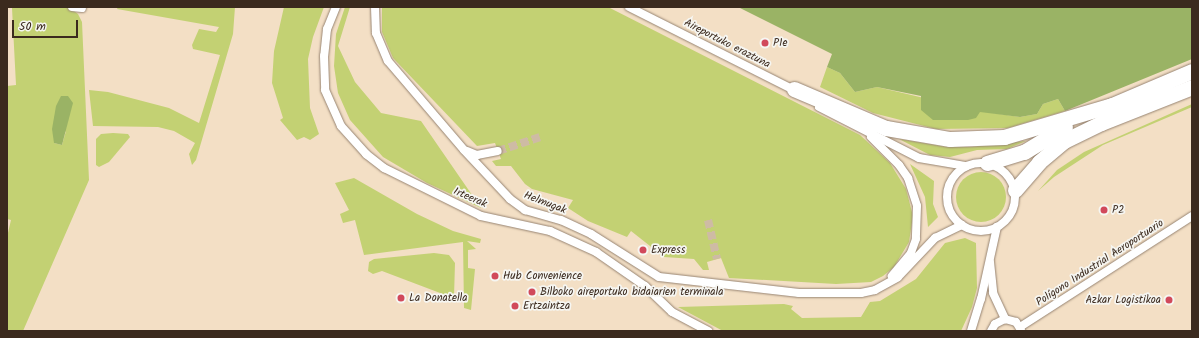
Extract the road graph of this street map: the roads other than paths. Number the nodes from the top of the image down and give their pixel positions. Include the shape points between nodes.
1 (72, 7) edge
2 (336, 7) edge
3 (375, 7) edge
4 (629, 7) edge
5 (82, 8) dead end
6 (1192, 71) edge
7 (1192, 87) edge
8 (794, 89) junction
9 (1192, 94) edge
10 (1173, 95) junction
11 (1112, 105) junction
12 (863, 130) junction
13 (464, 150) junction
14 (498, 151) tunnel mouth
15 (987, 163) junction
16 (966, 166) junction
17 (1014, 190) junction
18 (1192, 216) edge
19 (962, 225) junction
20 (997, 227) junction
21 (990, 252) junction
22 (886, 285) junction
23 (1005, 319) junction
24 (1021, 329) edge
25 (708, 331) edge
26 (971, 331) edge
27 (991, 331) edge

1 - 5 street
2 - 25 street, Irteerak via 328,30 324,56 325,90 341,126 366,154 384,168 481,216 550,231 596,252 645,286 672,312
3 - 13 street, Helmugak via 376,33 388,61
4 - 8 street, Aireportuko eraztuna
6 - 11 highway
7 - 10 highway
8 - 11 highway via 886,128 950,139 1004,137
8 - 12 street, Aireportuko eraztuna via 814,104
9 - 10 street
10 - 17 highway via 1101,123 1064,141 1038,162
11 - 15 highway via 1053,132 1024,152
12 - 16 street via 919,158
12 - 22 street via 899,165 914,194 918,211 918,227 911,253
13 - 14 street via 477,155
13 - 22 street, Helmugak via 521,208 561,220 591,234 626,254 655,275 734,287 799,293 861,293
15 - 16 street
15 - 17 street via 1008,175
16 - 19 street via 953,178 947,194 951,212
17 - 20 street via 1012,211
18 - 24 street, Polígono Industrial Aeroportuario
19 - 20 street via 979,230
19 - 22 street via 935,238 908,268
20 - 21 street
21 - 23 street via 993,293
21 - 26 street via 981,299
23 - 24 street via 1016,322
23 - 27 street via 995,324

